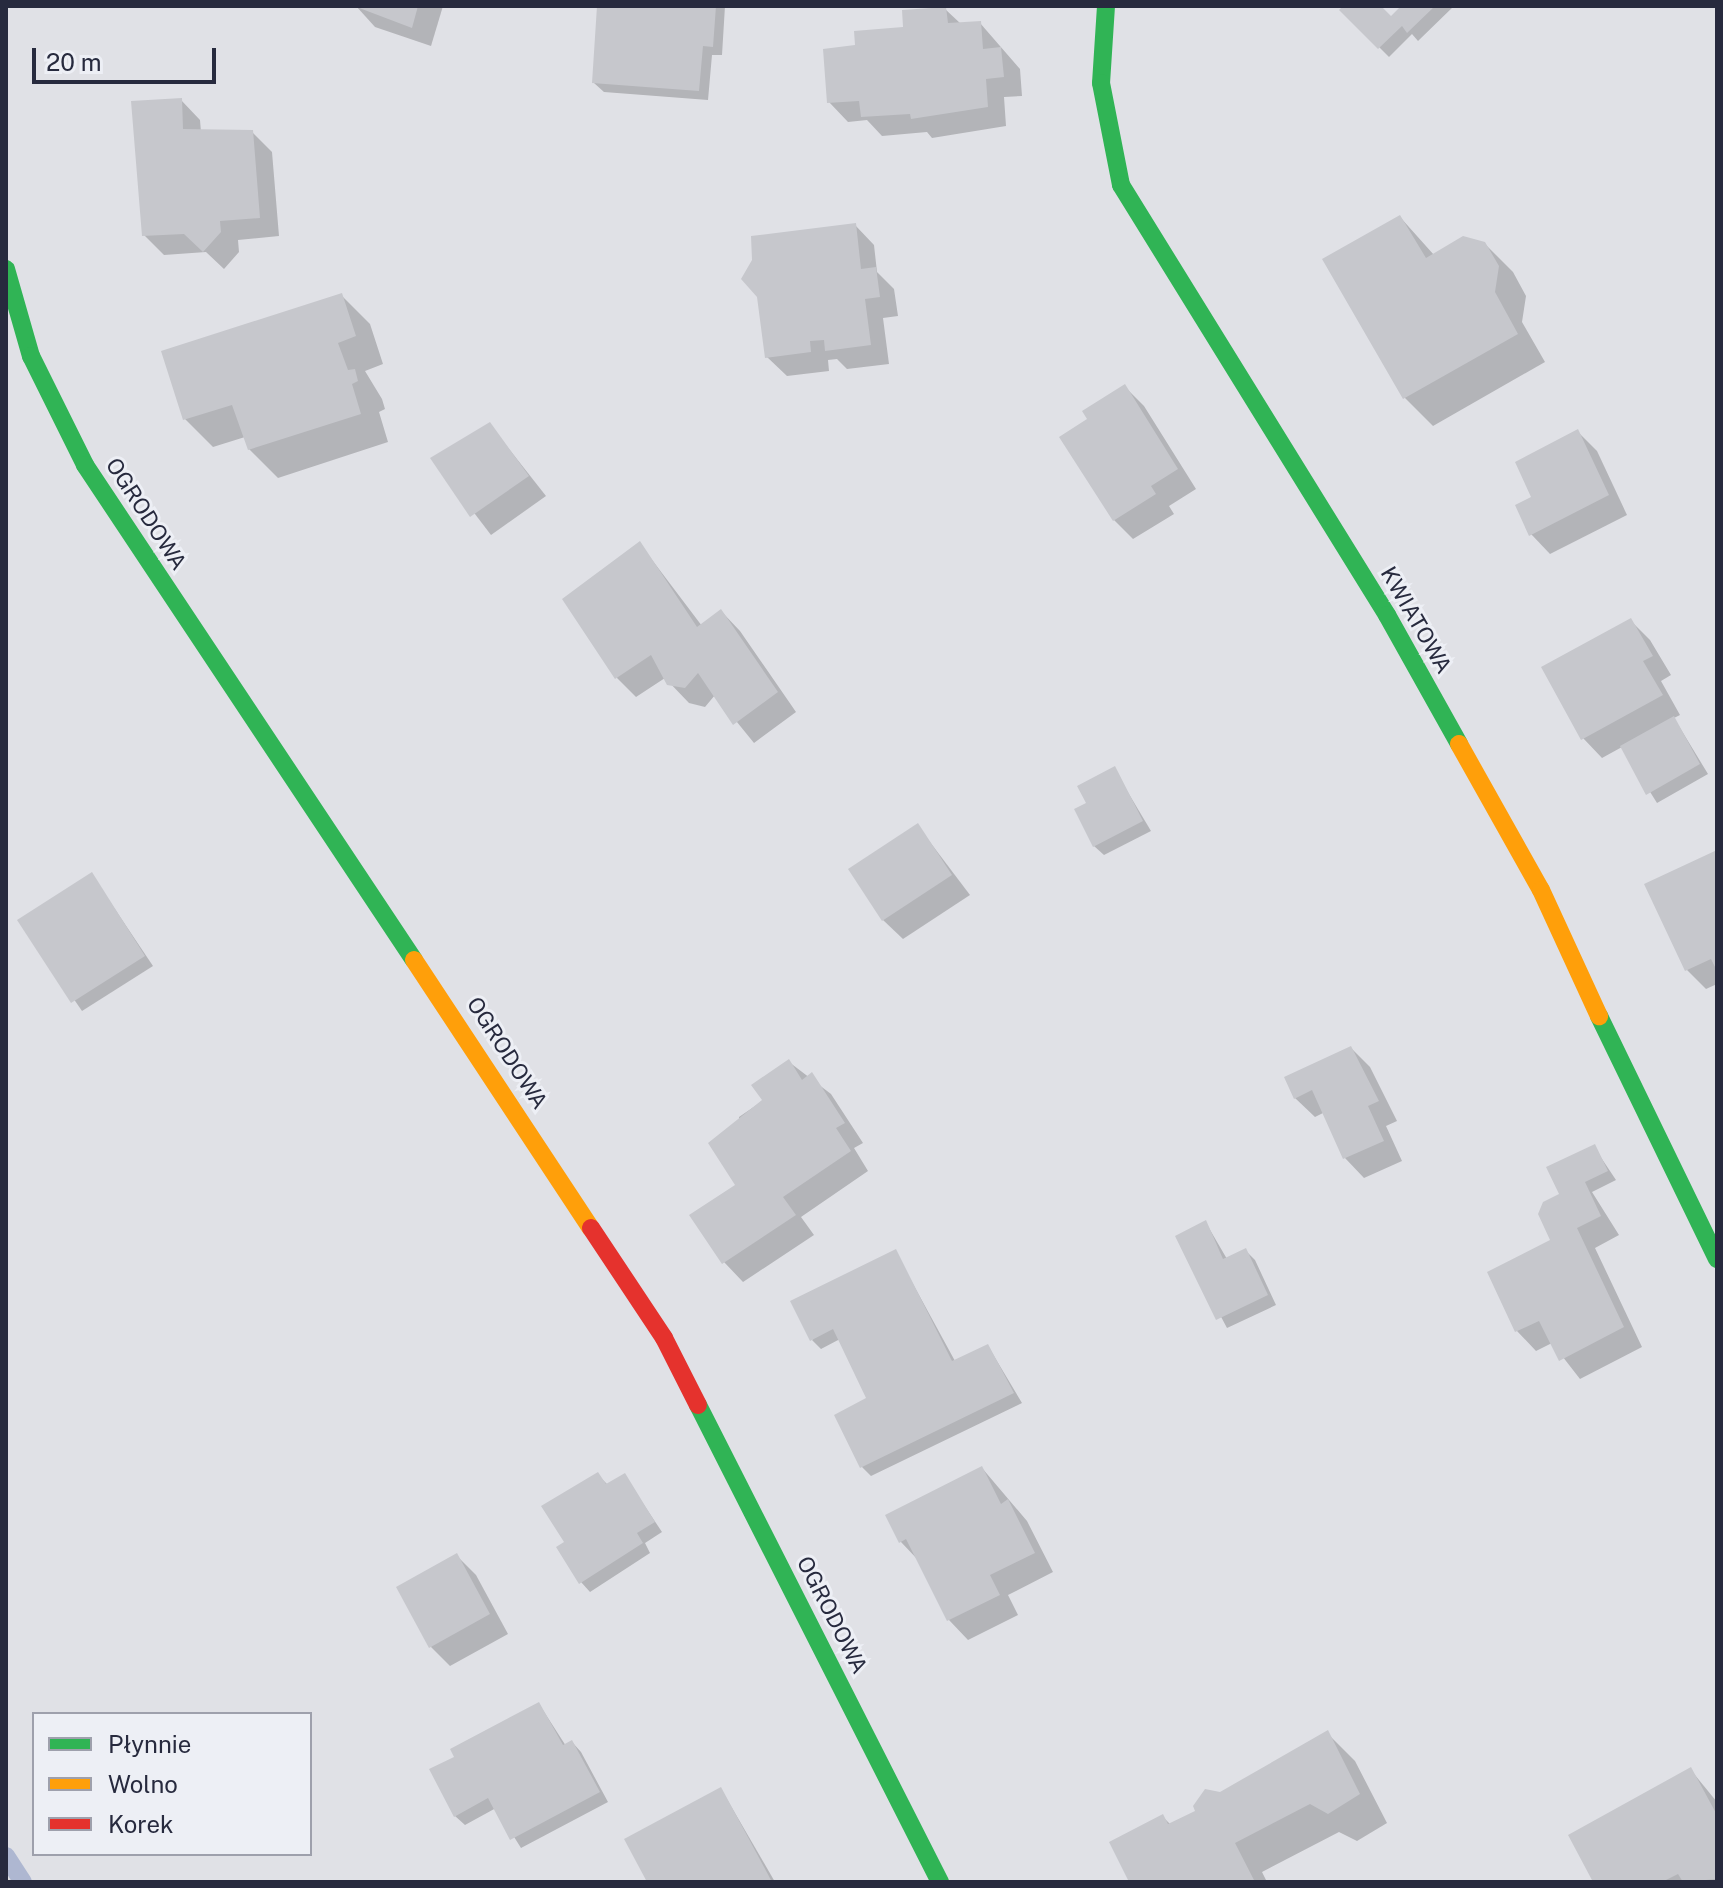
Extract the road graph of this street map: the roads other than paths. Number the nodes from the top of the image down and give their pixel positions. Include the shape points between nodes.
1 (1106, 6) edge
2 (6, 269) edge
3 (1717, 1259) edge
4 (940, 1882) edge

1 - 3 street, KWIATOWA via 1101,83 1121,185 1387,615 1533,877 1672,1175
2 - 4 street, OGRODOWA via 31,356 85,465 664,1338

